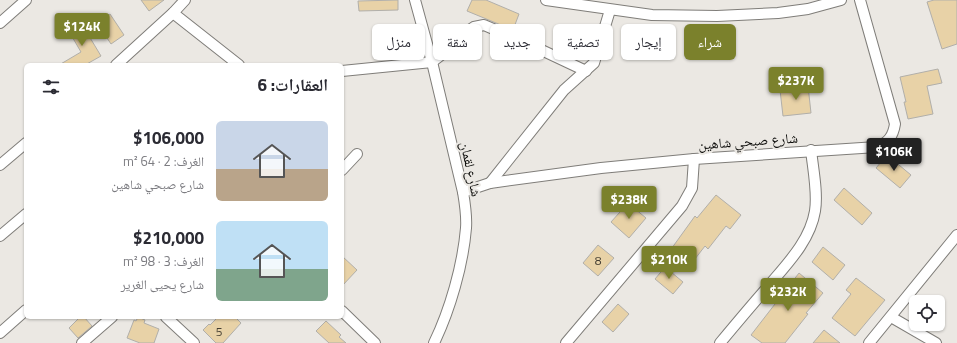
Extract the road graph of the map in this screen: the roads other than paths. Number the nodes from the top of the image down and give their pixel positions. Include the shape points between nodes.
1 (26, 0) edge
2 (185, 0) edge
3 (416, 0) edge
4 (546, 0) edge
5 (841, 0) edge
6 (860, 0) edge
7 (610, 10) junction
8 (173, 13) junction
9 (0, 23) edge
10 (432, 62) junction
11 (118, 63) edge
12 (236, 63) edge
13 (344, 71) edge
14 (586, 71) junction
15 (24, 145) edge
16 (811, 150) junction
17 (357, 154) dead end
18 (694, 159) junction
19 (0, 165) edge
20 (344, 168) edge
21 (490, 183) junction
22 (463, 192) junction
23 (24, 216) edge
24 (957, 235) edge
25 (0, 236) edge
26 (24, 312) edge
27 (344, 313) edge
28 (891, 317) junction
29 (110, 319) edge
30 (168, 319) edge
31 (0, 333) edge
32 (86, 342) edge
33 (194, 343) edge
34 (375, 343) edge
35 (434, 343) edge
36 (566, 343) edge
37 (720, 343) edge
38 (869, 343) edge
39 (936, 343) edge

1 - 9 street
2 - 8 street
3 - 10 street, شارع لقمان
4 - 7 street
5 - 7 street via 808,9 778,13 717,16 652,15
6 - 16 street, شارع صبحي شاهين via 895,124 894,131 885,144 877,147
7 - 14 street via 594,63
8 - 11 street
8 - 12 street
10 - 13 street
10 - 14 street via 474,26 484,25
10 - 22 street, شارع لقمان
14 - 21 street via 564,90
15 - 19 street
16 - 18 street, شارع صبحي شاهين
16 - 37 street via 816,209 805,240
17 - 20 street
18 - 21 street, شارع صبحي شاهين
18 - 36 street via 692,188 682,206
21 - 22 street, شارع صبحي شاهين
22 - 35 street, شارع لقمان via 466,228 459,267
23 - 25 street
24 - 28 street
26 - 31 street
27 - 34 street
28 - 38 street
28 - 39 street
29 - 32 street
30 - 33 street

